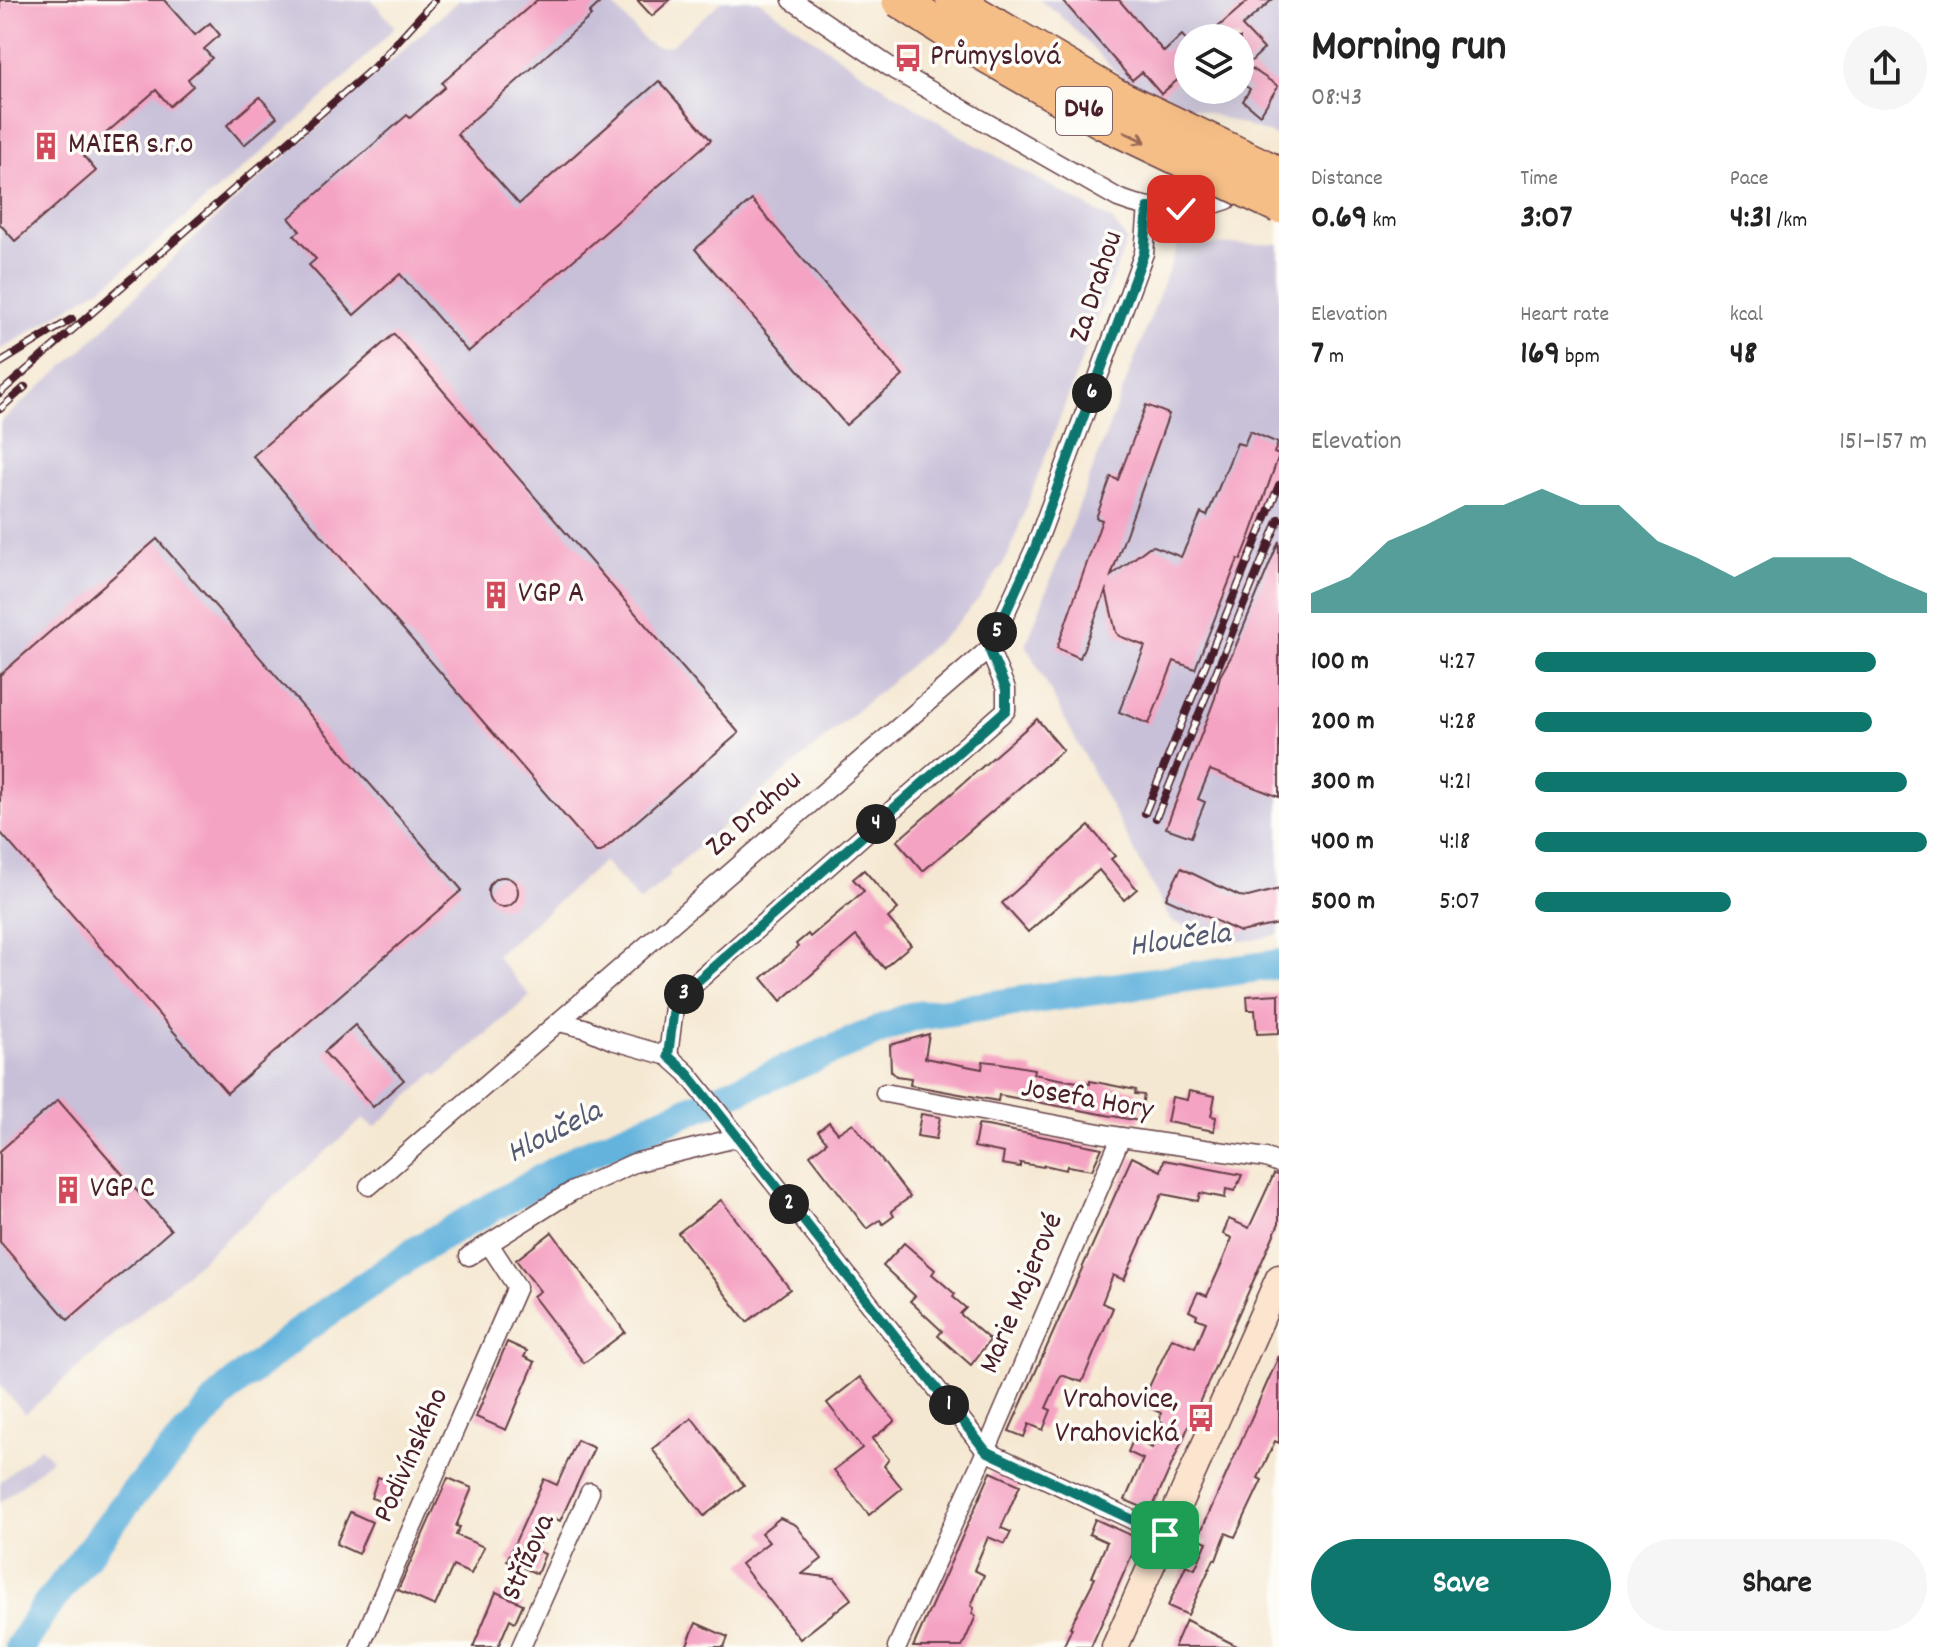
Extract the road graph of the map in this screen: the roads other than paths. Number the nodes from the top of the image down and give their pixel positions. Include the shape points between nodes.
1 (792, 0) edge
2 (899, 0) edge
3 (953, 0) edge
4 (1279, 174) edge
5 (1227, 200) dead end
6 (1279, 206) edge
7 (1148, 208) junction
8 (989, 649) junction
9 (559, 1022) junction
10 (668, 1056) junction
11 (885, 1093) dead end
12 (1121, 1137) junction
13 (736, 1138) junction
14 (1279, 1163) edge
15 (369, 1186) dead end
16 (489, 1244) junction
17 (469, 1256) dead end
18 (1279, 1278) edge
19 (986, 1451) junction
20 (590, 1492) dead end
21 (1165, 1535) junction
22 (1117, 1646) edge
23 (360, 1647) edge
24 (521, 1647) edge
25 (897, 1647) edge

1 - 7 street via 981,122 1118,198
2 -> 6 highway, D46, bridge via 1103,122
3 - 4 highway, D46, bridge via 1114,95
5 - 7 street via 1194,208
7 - 8 street, Za Drahou via 1144,253 1035,548
8 - 9 street, Za Drahou
8 - 10 street via 1006,689 1006,710 685,992 674,1007
9 - 10 street
9 - 15 street, Za Drahou
10 - 13 street
11 - 12 street, Josefa Hory
12 - 14 street, Josefa Hory
12 - 19 street, Marie Majerové
13 - 16 street via 634,1163 571,1192
13 - 19 street
16 - 17 street
16 - 23 street, Podivínského via 517,1287
18 - 21 street
19 - 21 street
19 - 25 street, Marie Majerové
20 - 24 street, Střížova
21 - 22 street

